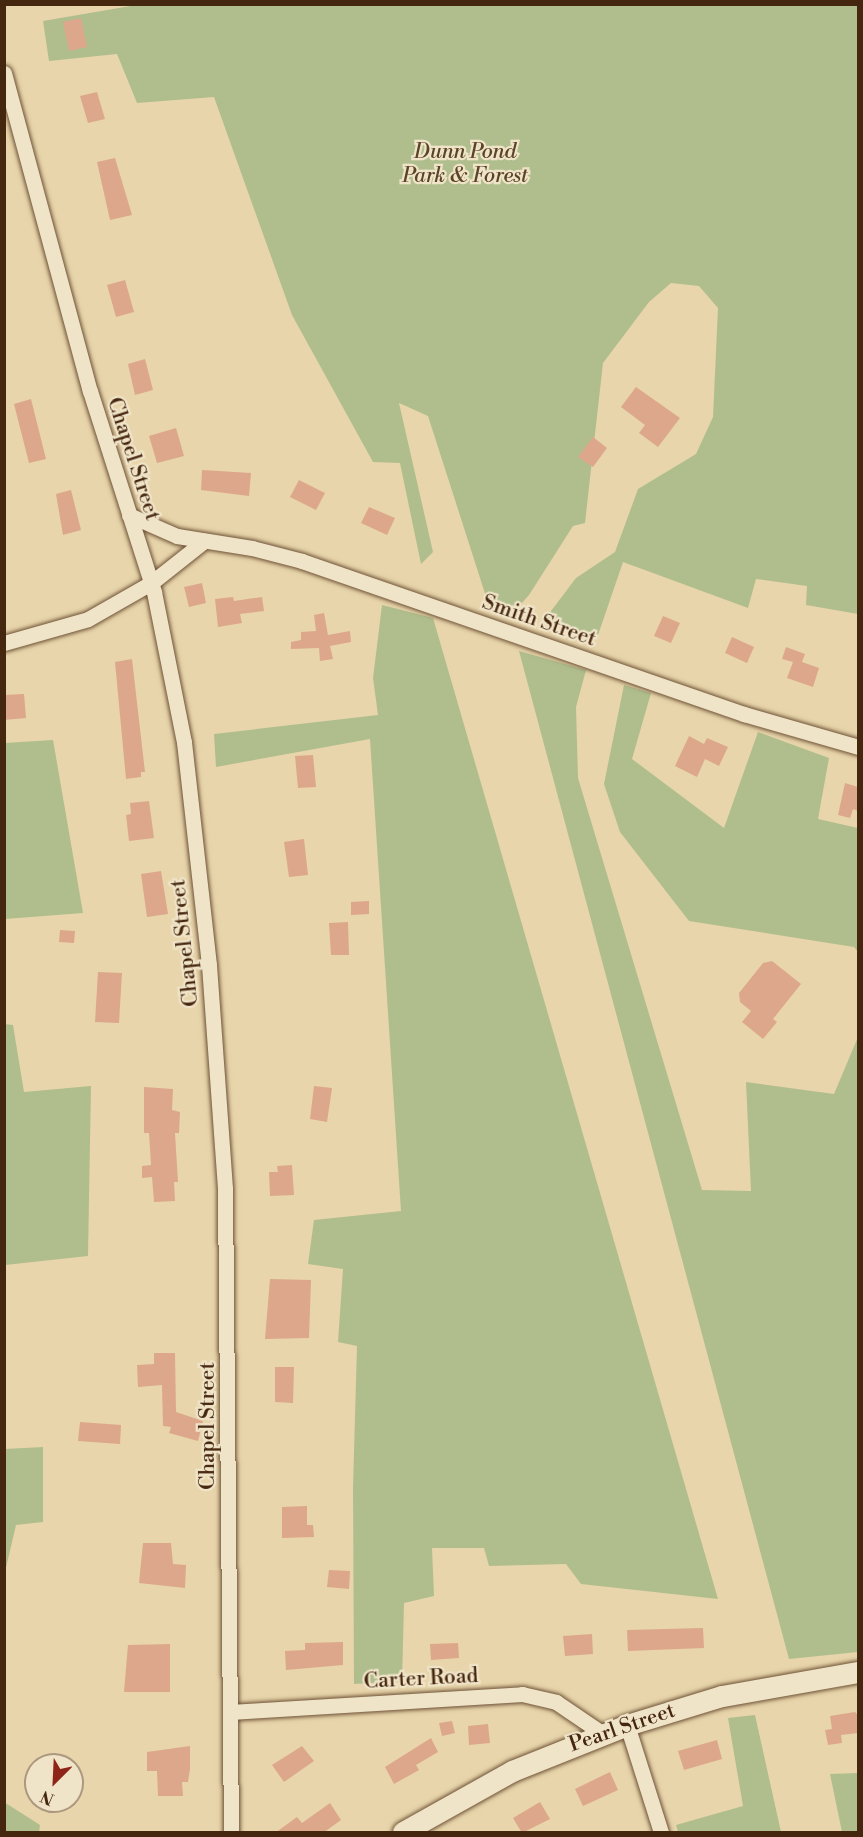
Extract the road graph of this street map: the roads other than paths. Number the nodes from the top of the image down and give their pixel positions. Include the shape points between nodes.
1 (4, 74) edge
2 (129, 516) junction
3 (204, 541) junction
4 (151, 583) junction
5 (4, 643) edge
6 (858, 747) edge
7 (858, 1672) edge
8 (230, 1712) junction
9 (627, 1725) junction
10 (603, 1734) junction
11 (231, 1833) edge
12 (404, 1833) edge
13 (661, 1833) edge

1 - 2 street, Chapel Street via 80,358
2 - 3 street, Smith Street via 165,532
2 - 4 street, Chapel Street
3 - 4 street
3 - 6 street, Smith Street via 302,561 744,714
4 - 5 street via 88,619
4 - 8 street, Chapel Street via 184,742 217,1067 228,1297
7 - 9 main road, Pearl Street via 732,1694
8 - 10 street, Carter Road via 522,1694 556,1702
8 - 11 street, Chapel Street
9 - 10 main road, Pearl Street
9 - 13 street
10 - 12 main road, Pearl Street via 512,1771

